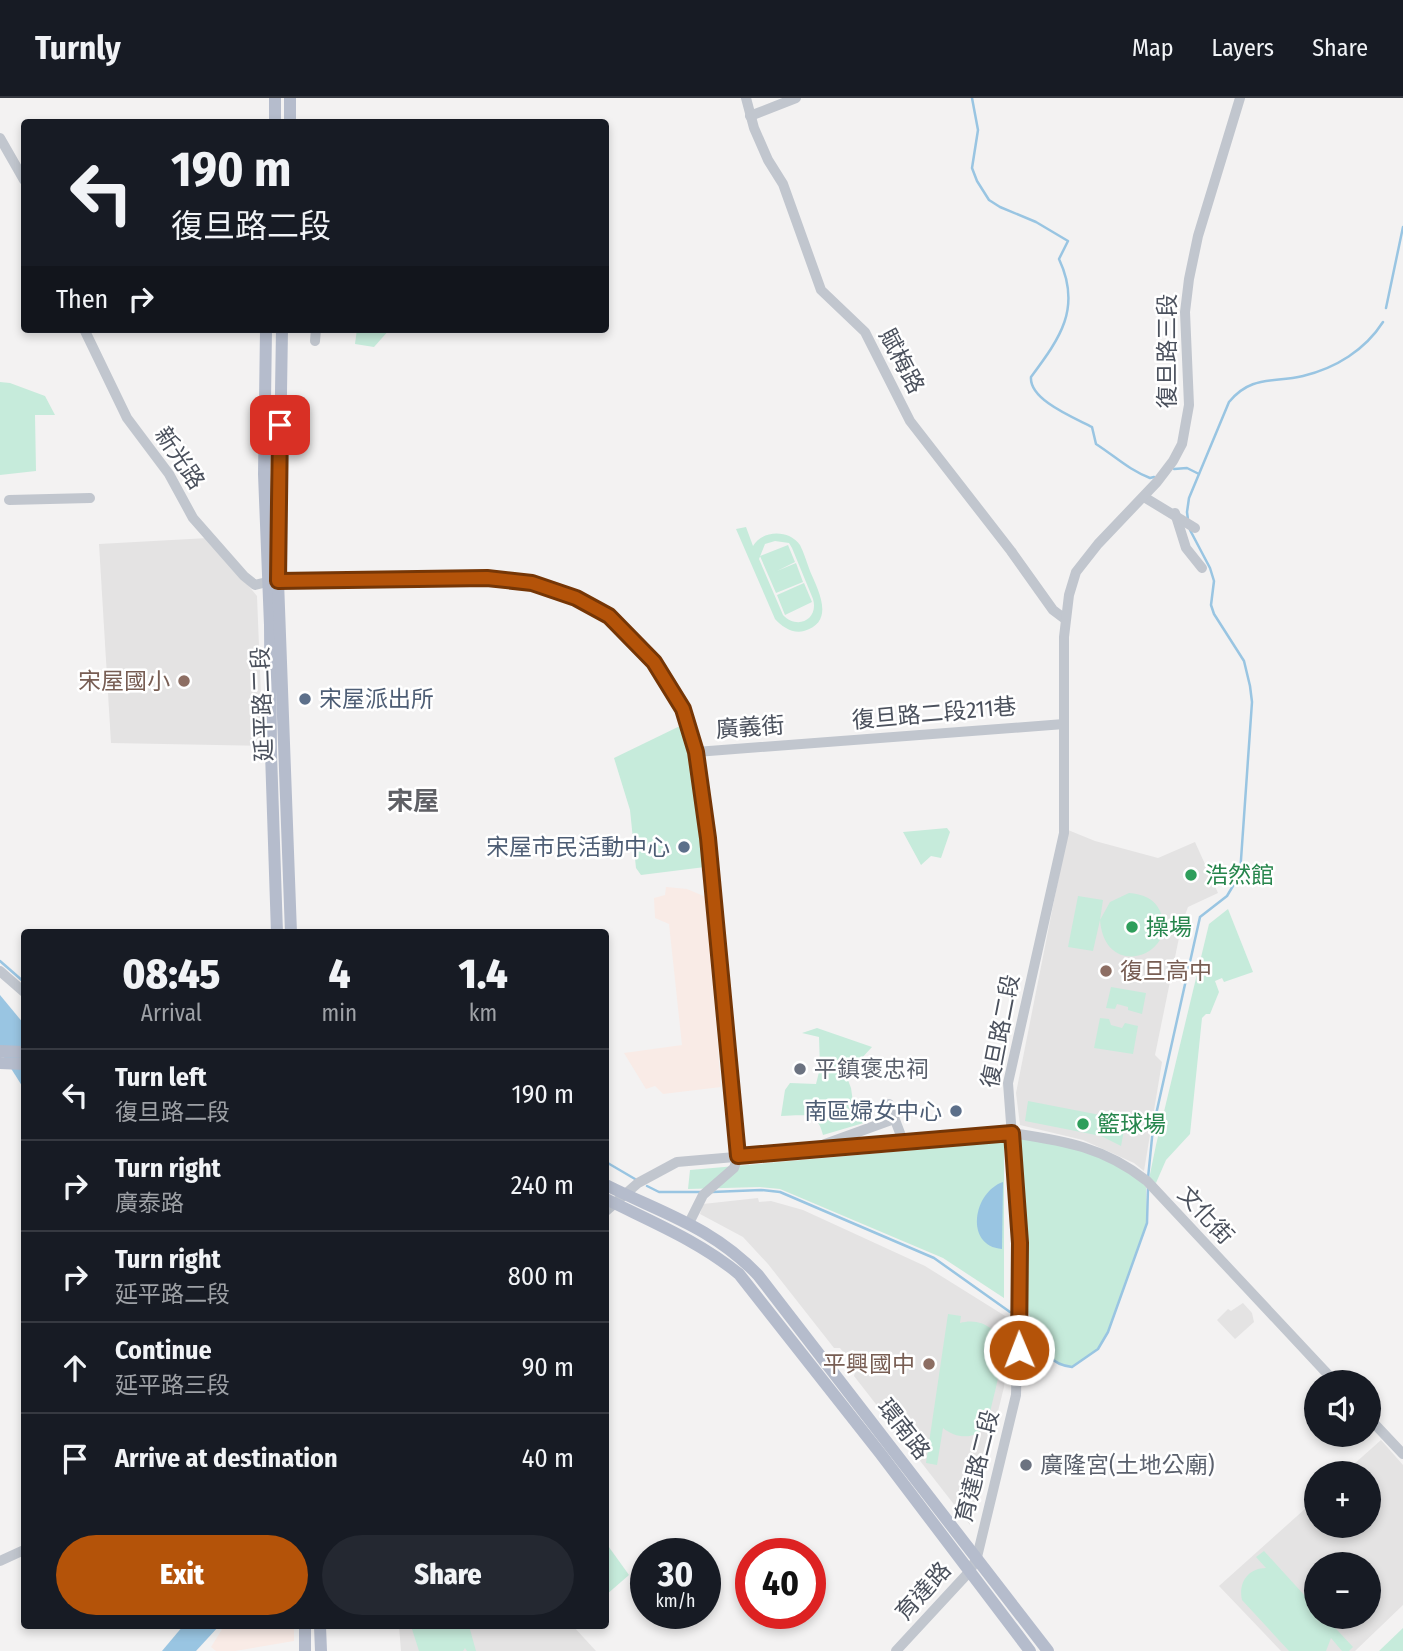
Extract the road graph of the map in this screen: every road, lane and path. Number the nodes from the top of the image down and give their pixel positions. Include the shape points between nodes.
1 (275, 98) edge
2 (290, 98) edge
3 (746, 98) edge
4 (796, 98) edge
5 (1240, 98) edge
6 (750, 116) junction
7 (275, 119) edge
8 (290, 119) edge
9 (0, 138) edge
10 (21, 175) edge
11 (86, 333) edge
12 (265, 333) edge
13 (282, 333) edge
14 (316, 333) edge
15 (315, 341) dead end
16 (1144, 497) junction
17 (90, 498) dead end
18 (9, 500) dead end
19 (1175, 513) junction
20 (1191, 525) dead end
21 (1202, 568) dead end
22 (1076, 572) joint
23 (272, 581) junction
24 (1065, 619) junction
25 (1064, 724) junction
26 (807, 745) joint
27 (696, 752) junction
28 (277, 929) edge
29 (291, 929) edge
30 (0, 971) edge
31 (21, 989) edge
32 (0, 1051) edge
33 (21, 1052) edge
34 (0, 1063) edge
35 (21, 1064) edge
36 (889, 1104) dead end
37 (894, 1119) junction
38 (1012, 1133) junction
39 (903, 1142) junction
40 (812, 1149) junction
41 (738, 1156) junction
42 (609, 1187) edge
43 (625, 1195) junction
44 (609, 1204) edge
45 (609, 1205) edge
46 (689, 1223) junction
47 (833, 1370) junction
48 (1324, 1370) edge
49 (822, 1379) junction
50 (1381, 1431) edge
51 (1403, 1454) edge
52 (21, 1551) edge
53 (977, 1557) junction
54 (0, 1561) edge
55 (970, 1571) junction
56 (305, 1629) edge
57 (320, 1629) edge
58 (305, 1651) edge
59 (321, 1651) edge
60 (897, 1651) edge
61 (1030, 1651) edge
62 (1048, 1651) edge

1 - 7 main road
2 - 8 main road
3 - 6 street, 賦梅路
4 - 6 street
5 - 16 street, 復旦路三段 via 1189,279 1185,312 1187,426 1173,460
6 - 24 street, 賦梅路 via 783,184 821,290 865,332 910,421 1053,610
9 - 10 street
11 - 23 street, 新光路 via 127,418 169,474 193,518 255,585
12 - 23 main road, 延平路二段 via 264,474
13 - 23 main road, 延平路二段
14 - 15 street
16 - 19 street
16 - 22 street, 復旦路三段
17 - 18 street
19 - 20 street
19 - 21 street via 1186,548
22 - 24 street, 復旦路二段
23 - 27 street via 487,578 532,583 576,598 609,616 654,662 683,709
23 - 28 main road, 延平路二段
23 - 29 main road, 延平路二段
24 - 25 street, 復旦路二段
25 - 26 street, 復旦路二段211巷
25 - 38 street, 復旦路二段 via 1064,833 1008,1083
26 - 27 street, 廣義街
27 - 41 street
30 - 31 street
32 - 33 main road
34 - 35 main road
36 - 37 street
37 - 39 street
37 - 40 street
38 - 39 street
38 - 48 street, 文化街 via 1065,1141 1126,1165
38 - 53 street, 育達路二段 via 1020,1243 1016,1395
39 - 40 street
40 - 41 street
41 - 43 street via 677,1162
41 - 46 street via 734,1168 703,1195
42 - 43 main road, 環南路
43 - 44 street
43 - 46 main road, 環南路
45 - 49 main road, 環南路 via 678,1233 723,1261 754,1292
46 - 47 main road, 環南路 via 753,1269
47 - 49 main road
47 - 53 main road, 環南路
49 - 55 main road, 環南路
50 - 51 street
52 - 54 street
53 - 55 street, 育達路
53 - 62 main road, 環南路
55 - 60 street, 育達路
55 - 61 main road, 環南路
56 - 58 main road
57 - 59 main road

